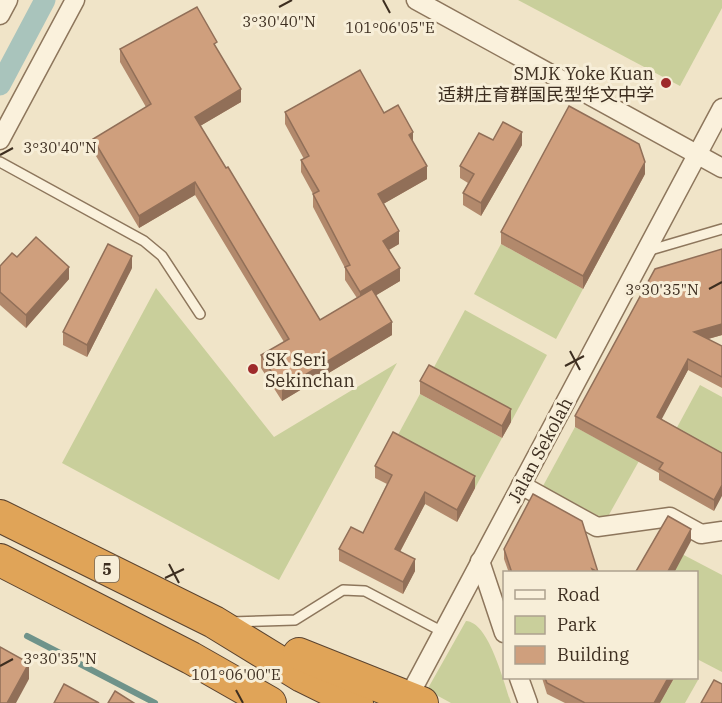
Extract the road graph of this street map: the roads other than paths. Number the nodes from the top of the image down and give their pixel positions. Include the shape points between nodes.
1 (8, 0) edge
2 (75, 0) edge
3 (416, 0) edge
4 (0, 15) edge
5 (722, 108) edge
6 (0, 140) edge
7 (697, 155) junction
8 (0, 162) edge
9 (722, 168) edge
10 (722, 229) edge
11 (645, 252) junction
12 (200, 314) dead end
13 (521, 485) junction
14 (0, 516) edge
15 (722, 531) edge
16 (0, 560) edge
17 (480, 561) junction
18 (214, 622) junction
19 (503, 630) edge
20 (443, 632) junction
21 (191, 658) junction
22 (519, 679) edge
23 (415, 700) edge
24 (270, 703) edge
25 (310, 703) edge
26 (357, 703) edge
27 (528, 703) edge

1 - 4 street
2 - 6 street
3 - 7 street
5 - 7 street, Jalan Sekolah
7 - 9 street
7 - 11 street, Jalan Sekolah
8 - 12 lane via 144,241 162,256
10 - 11 lane
11 - 13 street, Jalan Sekolah
13 - 15 street via 597,527 670,517 701,534
13 - 17 street, Jalan Sekolah
14 - 18 highway, 5
16 - 21 highway, 5
17 - 19 street
17 - 20 street, Jalan Sekolah
18 - 20 lane via 295,620 343,590 365,591
18 - 23 highway, 5
18 - 26 highway, 5 via 302,676
20 - 23 street, Jalan Sekolah
21 - 24 highway, 5
21 - 25 highway, 5
22 - 27 street

